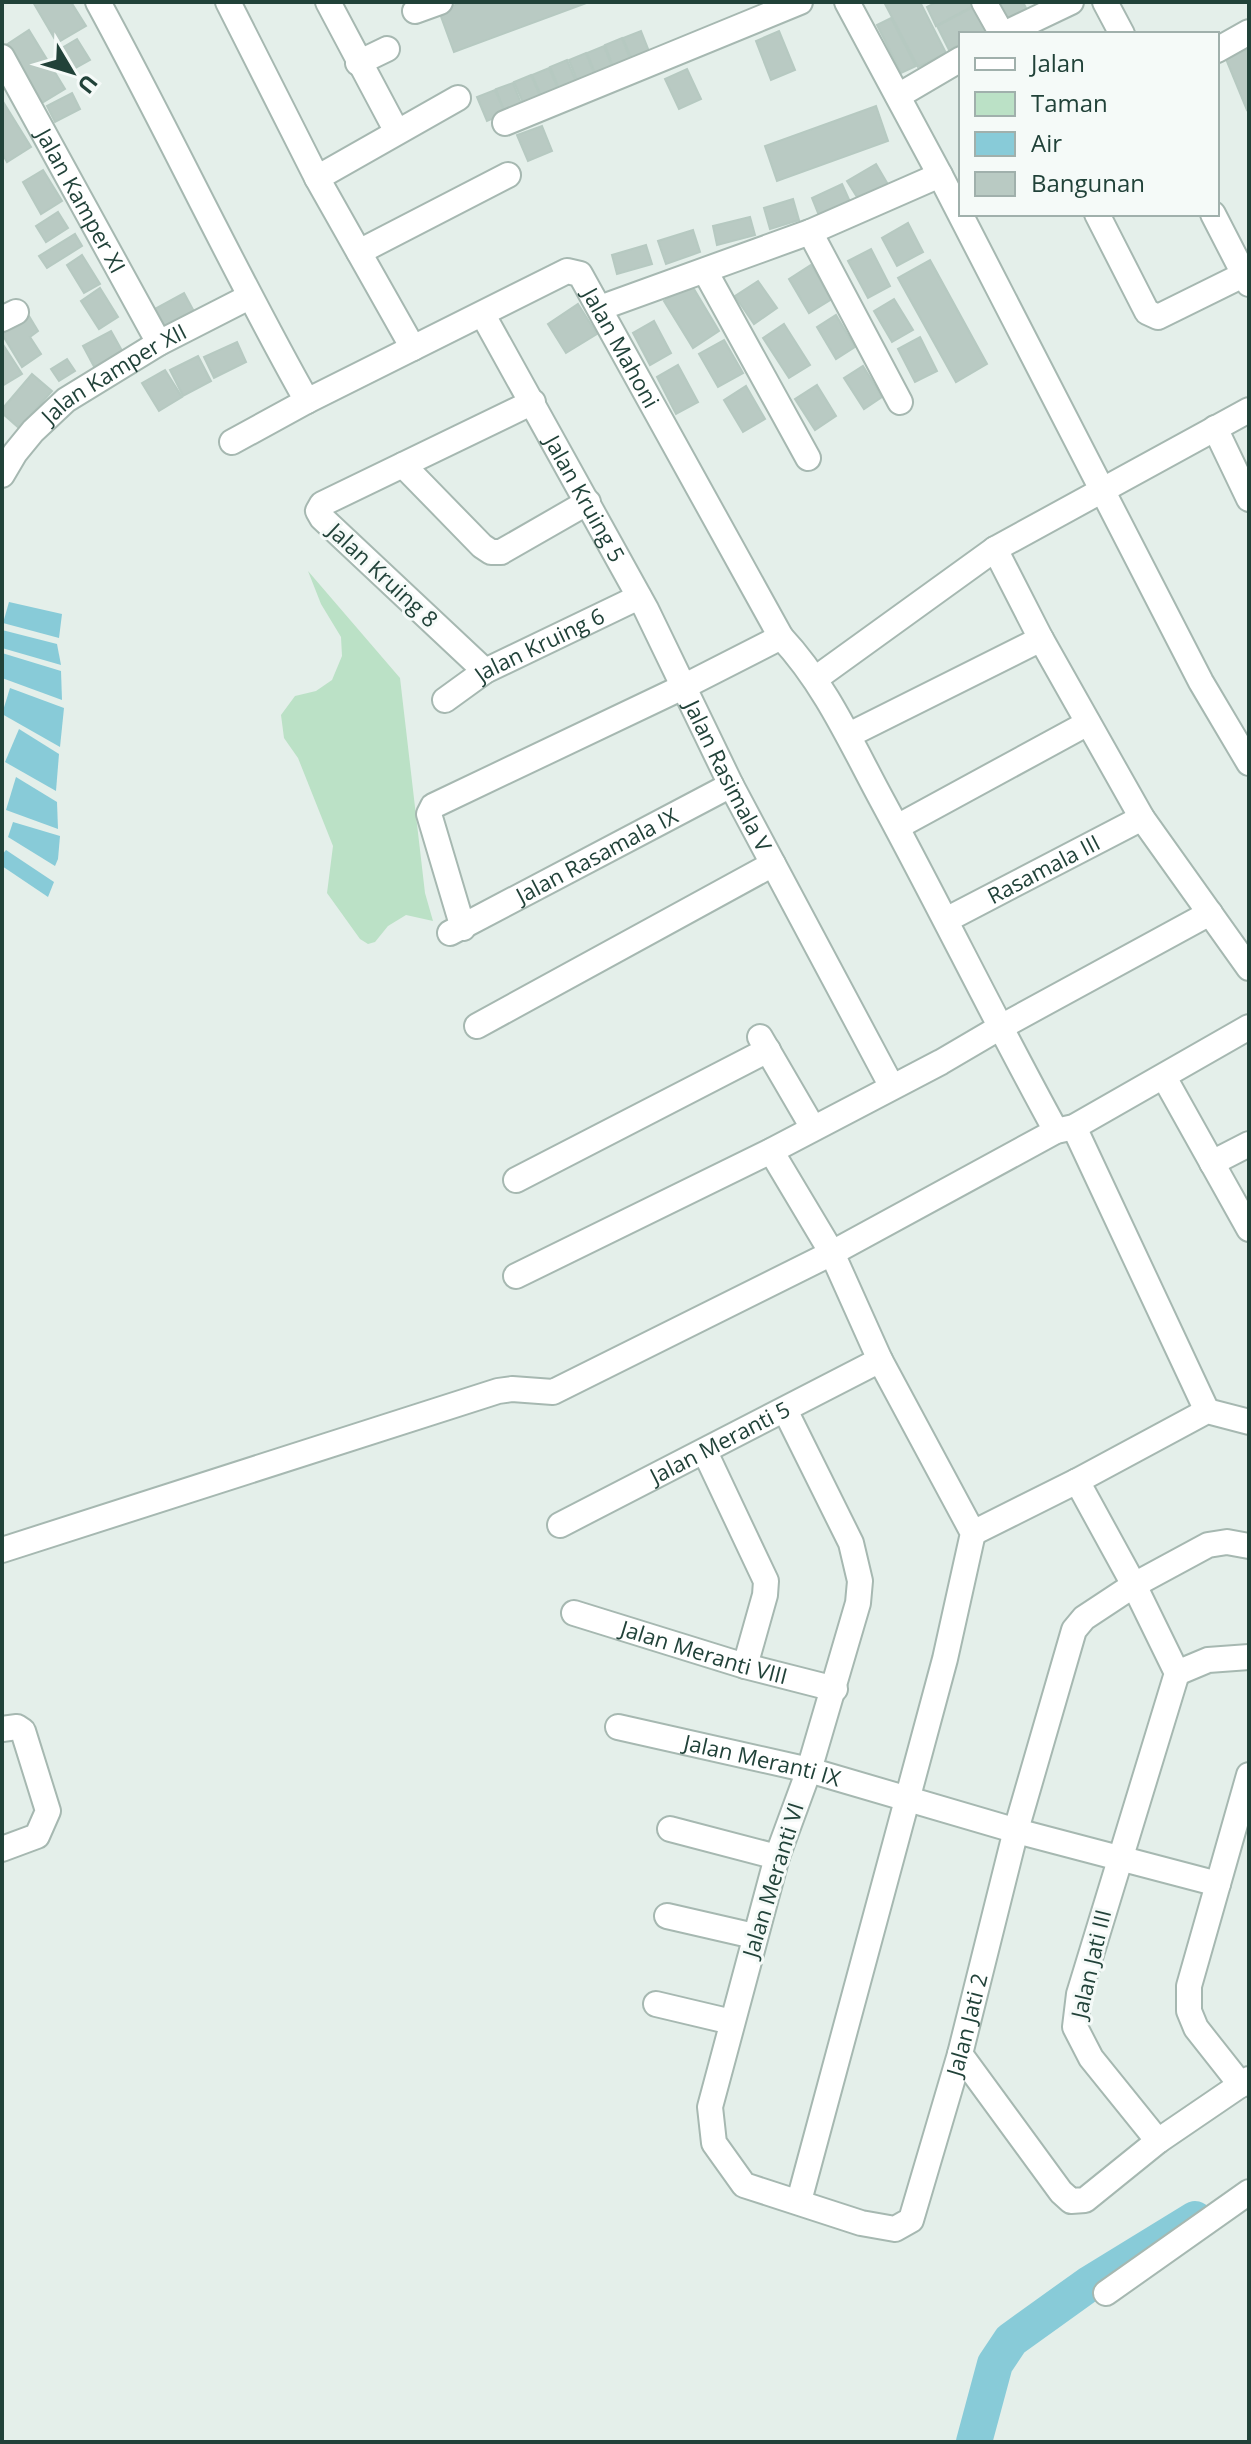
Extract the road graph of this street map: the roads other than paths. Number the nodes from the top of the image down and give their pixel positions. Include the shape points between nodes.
1 (98, 2) edge
2 (228, 2) edge
3 (328, 2) edge
4 (440, 2) edge
5 (800, 2) edge
6 (847, 2) edge
7 (984, 2) edge
8 (1071, 2) edge
9 (1105, 2) edge
10 (415, 11) dead end
11 (1002, 32) edge
12 (1007, 32) edge
13 (1121, 32) edge
14 (1249, 32) edge
15 (387, 49) dead end
16 (1219, 49) edge
17 (2, 57) edge
18 (959, 60) edge
19 (358, 63) junction
20 (898, 96) junction
21 (458, 98) dead end
22 (505, 123) dead end
23 (397, 132) junction
24 (508, 175) dead end
25 (940, 175) junction
26 (317, 178) junction
27 (959, 213) edge
28 (961, 216) edge
29 (1098, 216) edge
30 (1214, 216) edge
31 (810, 232) junction
32 (359, 252) junction
33 (705, 271) junction
34 (1247, 277) edge
35 (249, 297) junction
36 (600, 308) junction
37 (483, 315) junction
38 (159, 343) junction
39 (413, 348) junction
40 (307, 401) junction
41 (533, 402) junction
42 (900, 402) dead end
43 (1249, 410) edge
44 (1215, 428) junction
45 (232, 442) dead end
46 (8, 444) edge
47 (808, 458) dead end
48 (403, 465) junction
49 (2, 475) edge
50 (1102, 488) junction
51 (1249, 499) edge
52 (588, 502) junction
53 (995, 549) junction
54 (639, 597) junction
55 (781, 637) junction
56 (1041, 639) junction
57 (485, 671) junction
58 (815, 679) junction
59 (685, 686) junction
60 (445, 700) dead end
61 (1088, 723) junction
62 (849, 735) junction
63 (1249, 762) edge
64 (731, 785) junction
65 (1142, 818) junction
66 (897, 827) junction
67 (773, 864) junction
68 (1210, 913) junction
69 (946, 920) junction
70 (1249, 968) edge
71 (477, 1026) dead end
72 (1249, 1027) edge
73 (999, 1028) junction
74 (1164, 1077) junction
75 (892, 1087) junction
76 (813, 1128) junction
77 (1065, 1129) junction
78 (1249, 1144) edge
79 (771, 1151) junction
80 (1212, 1163) junction
81 (516, 1180) dead end
82 (1249, 1229) edge
83 (832, 1253) junction
84 (516, 1276) dead end
85 (880, 1360) junction
86 (785, 1410) junction
87 (1207, 1411) junction
88 (1249, 1422) edge
89 (705, 1452) junction
90 (1077, 1481) junction
91 (560, 1525) dead end
92 (973, 1533) junction
93 (1249, 1546) edge
94 (2, 1550) edge
95 (1134, 1585) junction
96 (574, 1613) dead end
97 (1249, 1657) edge
98 (745, 1666) junction
99 (1177, 1673) junction
100 (835, 1689) junction
101 (618, 1727) dead end
102 (2, 1729) edge
103 (809, 1770) junction
104 (1249, 1775) edge
105 (908, 1798) junction
106 (670, 1829) dead end
107 (1016, 1830) junction
108 (2, 1849) edge
109 (777, 1857) junction
110 (1119, 1857) junction
111 (1218, 1884) junction
112 (667, 1916) dead end
113 (754, 1936) junction
114 (656, 2004) dead end
115 (732, 2022) junction
116 (960, 2054) junction
117 (1245, 2082) edge
118 (1158, 2141) junction
119 (1249, 2192) edge
120 (799, 2201) junction
121 (911, 2220) joint
122 (1106, 2293) dead end

1 - 35 street
2 - 26 street
3 - 19 street
4 - 10 street
5 - 22 street
6 - 20 street
7 - 11 street
8 - 12 street
9 - 13 street
14 - 16 street
15 - 19 street
17 - 38 street, Jalan Kamper XI
18 - 20 street
19 - 23 street
20 - 25 street
21 - 23 street
23 - 26 street
24 - 32 street
25 - 27 street
25 - 31 street
26 - 32 street
28 - 50 street
29 - 34 street via 1147,312 1158,317
30 - 34 street
31 - 33 street
31 - 42 street
32 - 39 street
33 - 36 street
33 - 47 street
35 - 38 street, Jalan Kamper XII
35 - 40 street
36 - 37 street, Jalan Mahoni via 580,274 567,271
36 - 55 street, Jalan Mahoni
37 - 39 street, Jalan Mahoni
37 - 41 street, Jalan Kruing 5
38 - 46 street, Jalan Kamper XII via 66,400
39 - 40 street, Jalan Mahoni
40 - 45 street, Jalan Mahoni
41 - 48 street, Jalan Kruing 8
41 - 52 street, Jalan Kruing 5
43 - 44 street
44 - 50 street
44 - 51 street
46 - 49 street, Jalan Kamper XII
48 - 52 street via 491,552 501,552
48 - 57 street, Jalan Kruing 8 via 322,504 318,511
50 - 53 street
50 - 63 street via 1201,682
52 - 54 street, Jalan Kruing 5
53 - 56 street
53 - 58 street
54 - 57 street, Jalan Kruing 6
54 - 59 street, Jalan Kruing 5
55 - 58 street, Jalan Mahoni
55 - 59 street
56 - 61 street
56 - 62 street
57 - 60 street, Jalan Kruing 6
58 - 62 street, Jalan Mahoni
59 - 64 street, Jalan Rasimala V
59 - 64 street, Jalan Rasamala IX via 433,806 429,814 457,930
61 - 65 street
61 - 66 street
62 - 66 street, Jalan Mahoni
64 - 67 street, Jalan Rasimala V
65 - 68 street
65 - 69 street, Rasamala III
66 - 69 street, Jalan Mahoni
67 - 71 street
67 - 75 street, Jalan Rasimala V
68 - 70 street
68 - 73 street
69 - 73 street, Jalan Mahoni
72 - 74 street
73 - 75 street
73 - 77 street, Jalan Mahoni
74 - 77 street
74 - 80 street
75 - 76 street
76 - 79 street
76 - 81 street via 764,1043
77 - 83 street
77 - 87 street, Jalan Mahoni
78 - 80 street
79 - 83 street
79 - 84 street
80 - 82 street
83 - 85 street
83 - 94 street via 553,1392 498,1391
85 - 86 street, Jalan Meranti 5
85 - 92 street
86 - 89 street, Jalan Meranti 5
86 - 100 street, Jalan Meranti VI via 851,1543 860,1581
87 - 88 street
87 - 90 street
89 - 91 street, Jalan Meranti 5
89 - 98 street via 766,1581
90 - 92 street
90 - 95 street
92 - 105 street
93 - 95 street, Jalan Jati 2 via 1208,1545
95 - 99 street
95 - 107 street, Jalan Jati 2 via 1074,1630
96 - 98 street, Jalan Meranti VIII
97 - 99 street via 1208,1660
98 - 100 street, Jalan Meranti VIII
99 - 110 street
100 - 103 street, Jalan Meranti VI
101 - 103 street, Jalan Meranti IX
102 - 108 street via 23,1731 48,1811 37,1836
103 - 105 street, Jalan Meranti IX
103 - 109 street, Jalan Meranti VI
104 - 111 street
105 - 107 street, Jalan Meranti IX
105 - 120 street
106 - 109 street
107 - 110 street, Jalan Meranti IX
107 - 116 street, Jalan Jati 2
109 - 113 street, Jalan Meranti VI
110 - 111 street, Jalan Meranti IX
110 - 118 street, Jalan Jati III via 1079,1994 1075,2027 1091,2058
111 - 117 street via 1189,1986 1189,2011 1196,2028
112 - 113 street
113 - 115 street, Jalan Meranti VI
114 - 115 street
115 - 120 street, Jalan Meranti VI via 710,2107 714,2143 744,2185
116 - 118 street via 1071,2201 1085,2200
116 - 121 street, Jalan Jati 2
117 - 118 street
119 - 122 street
120 - 121 street, Jalan Meranti VI via 895,2229

